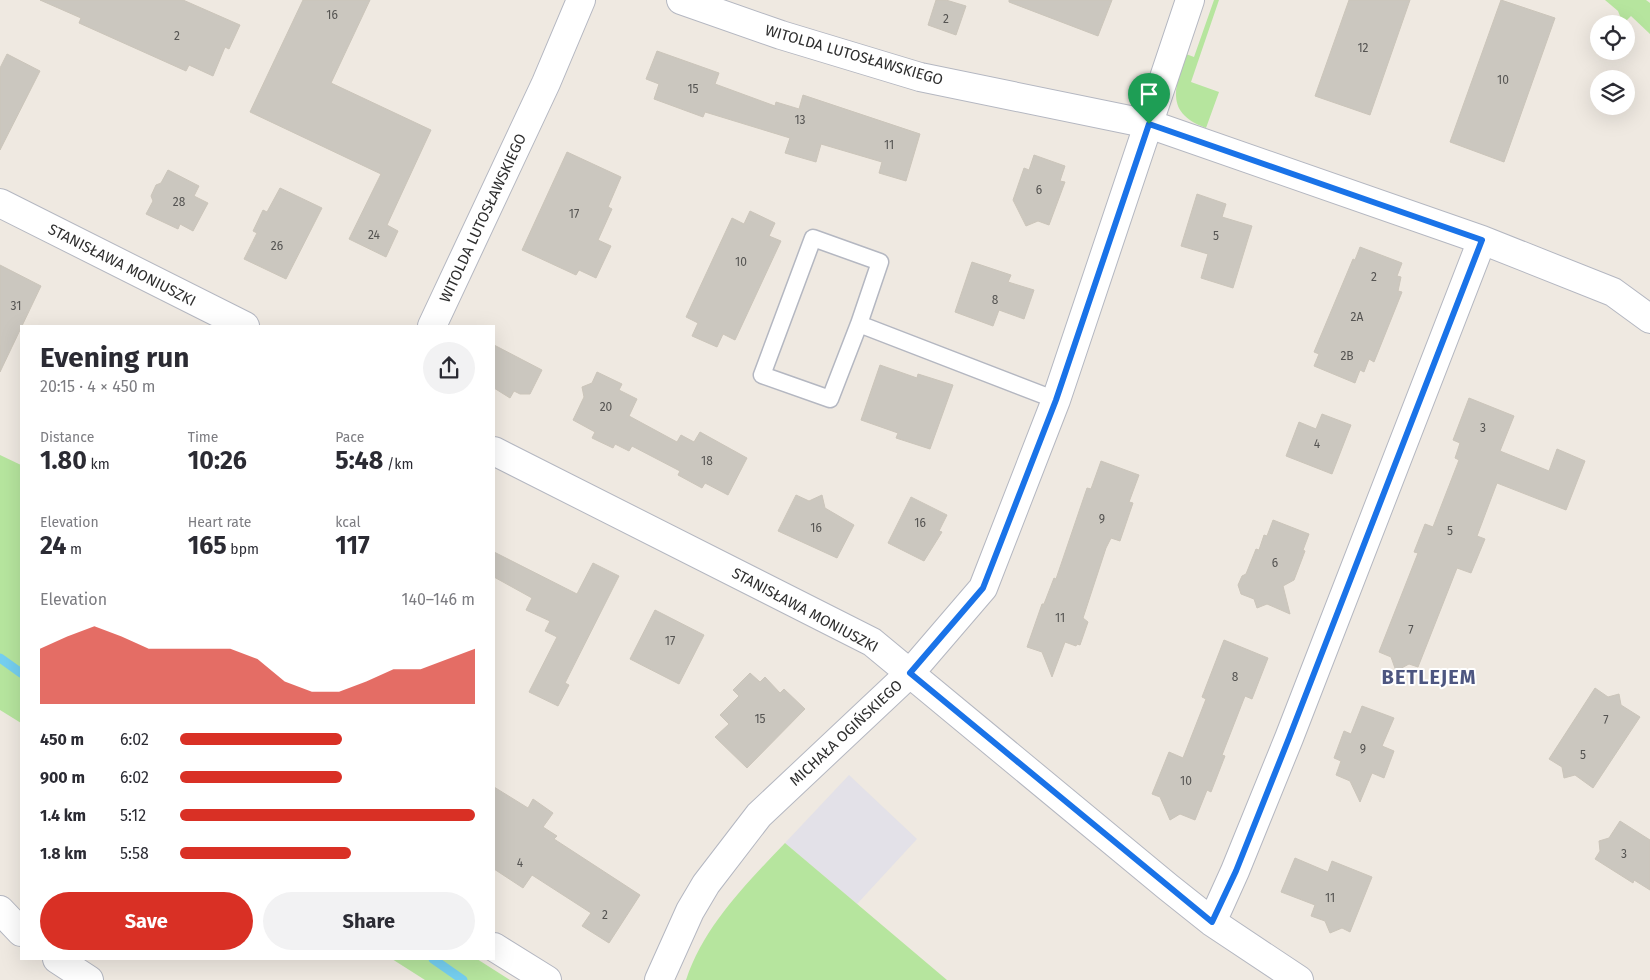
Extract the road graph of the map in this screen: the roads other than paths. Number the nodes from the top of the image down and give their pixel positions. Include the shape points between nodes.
1 (581, 0) edge
2 (680, 0) edge
3 (1190, 0) edge
4 (1149, 124) junction
5 (0, 203) edge
6 (1482, 240) junction
7 (1650, 318) edge
8 (859, 324) junction
9 (243, 325) edge
10 (432, 325) edge
11 (1056, 400) junction
12 (495, 453) edge
13 (910, 673) junction
14 (0, 910) edge
15 (1212, 922) junction
16 (20, 931) edge
17 (495, 948) edge
18 (59, 960) edge
19 (89, 980) edge
20 (547, 980) edge
21 (659, 980) edge
22 (1299, 980) edge

1 - 10 street, WITOLDA LUTOSŁAWSKIEGO via 546,83
2 - 4 street, WITOLDA LUTOSŁAWSKIEGO via 920,77
3 - 4 street, MICHAŁA OGIŃSKIEGO
4 - 6 street, WITOLDA LUTOSŁAWSKIEGO
4 - 11 street, MICHAŁA OGIŃSKIEGO
5 - 9 street, STANISŁAWA MONIUSZKI
6 - 7 street, WITOLDA LUTOSŁAWSKIEGO via 1613,292
6 - 15 street via 1236,871
8 - 8 lane via 830,399 762,375 813,238 880,262
8 - 11 lane
11 - 13 street, MICHAŁA OGIŃSKIEGO via 983,588
12 - 13 street, STANISŁAWA MONIUSZKI via 872,642
13 - 15 street, STANISŁAWA MONIUSZKI
13 - 21 street, MICHAŁA OGIŃSKIEGO via 759,815 706,884
14 - 16 street
15 - 22 street, STANISŁAWA MONIUSZKI
17 - 20 street
18 - 19 street

